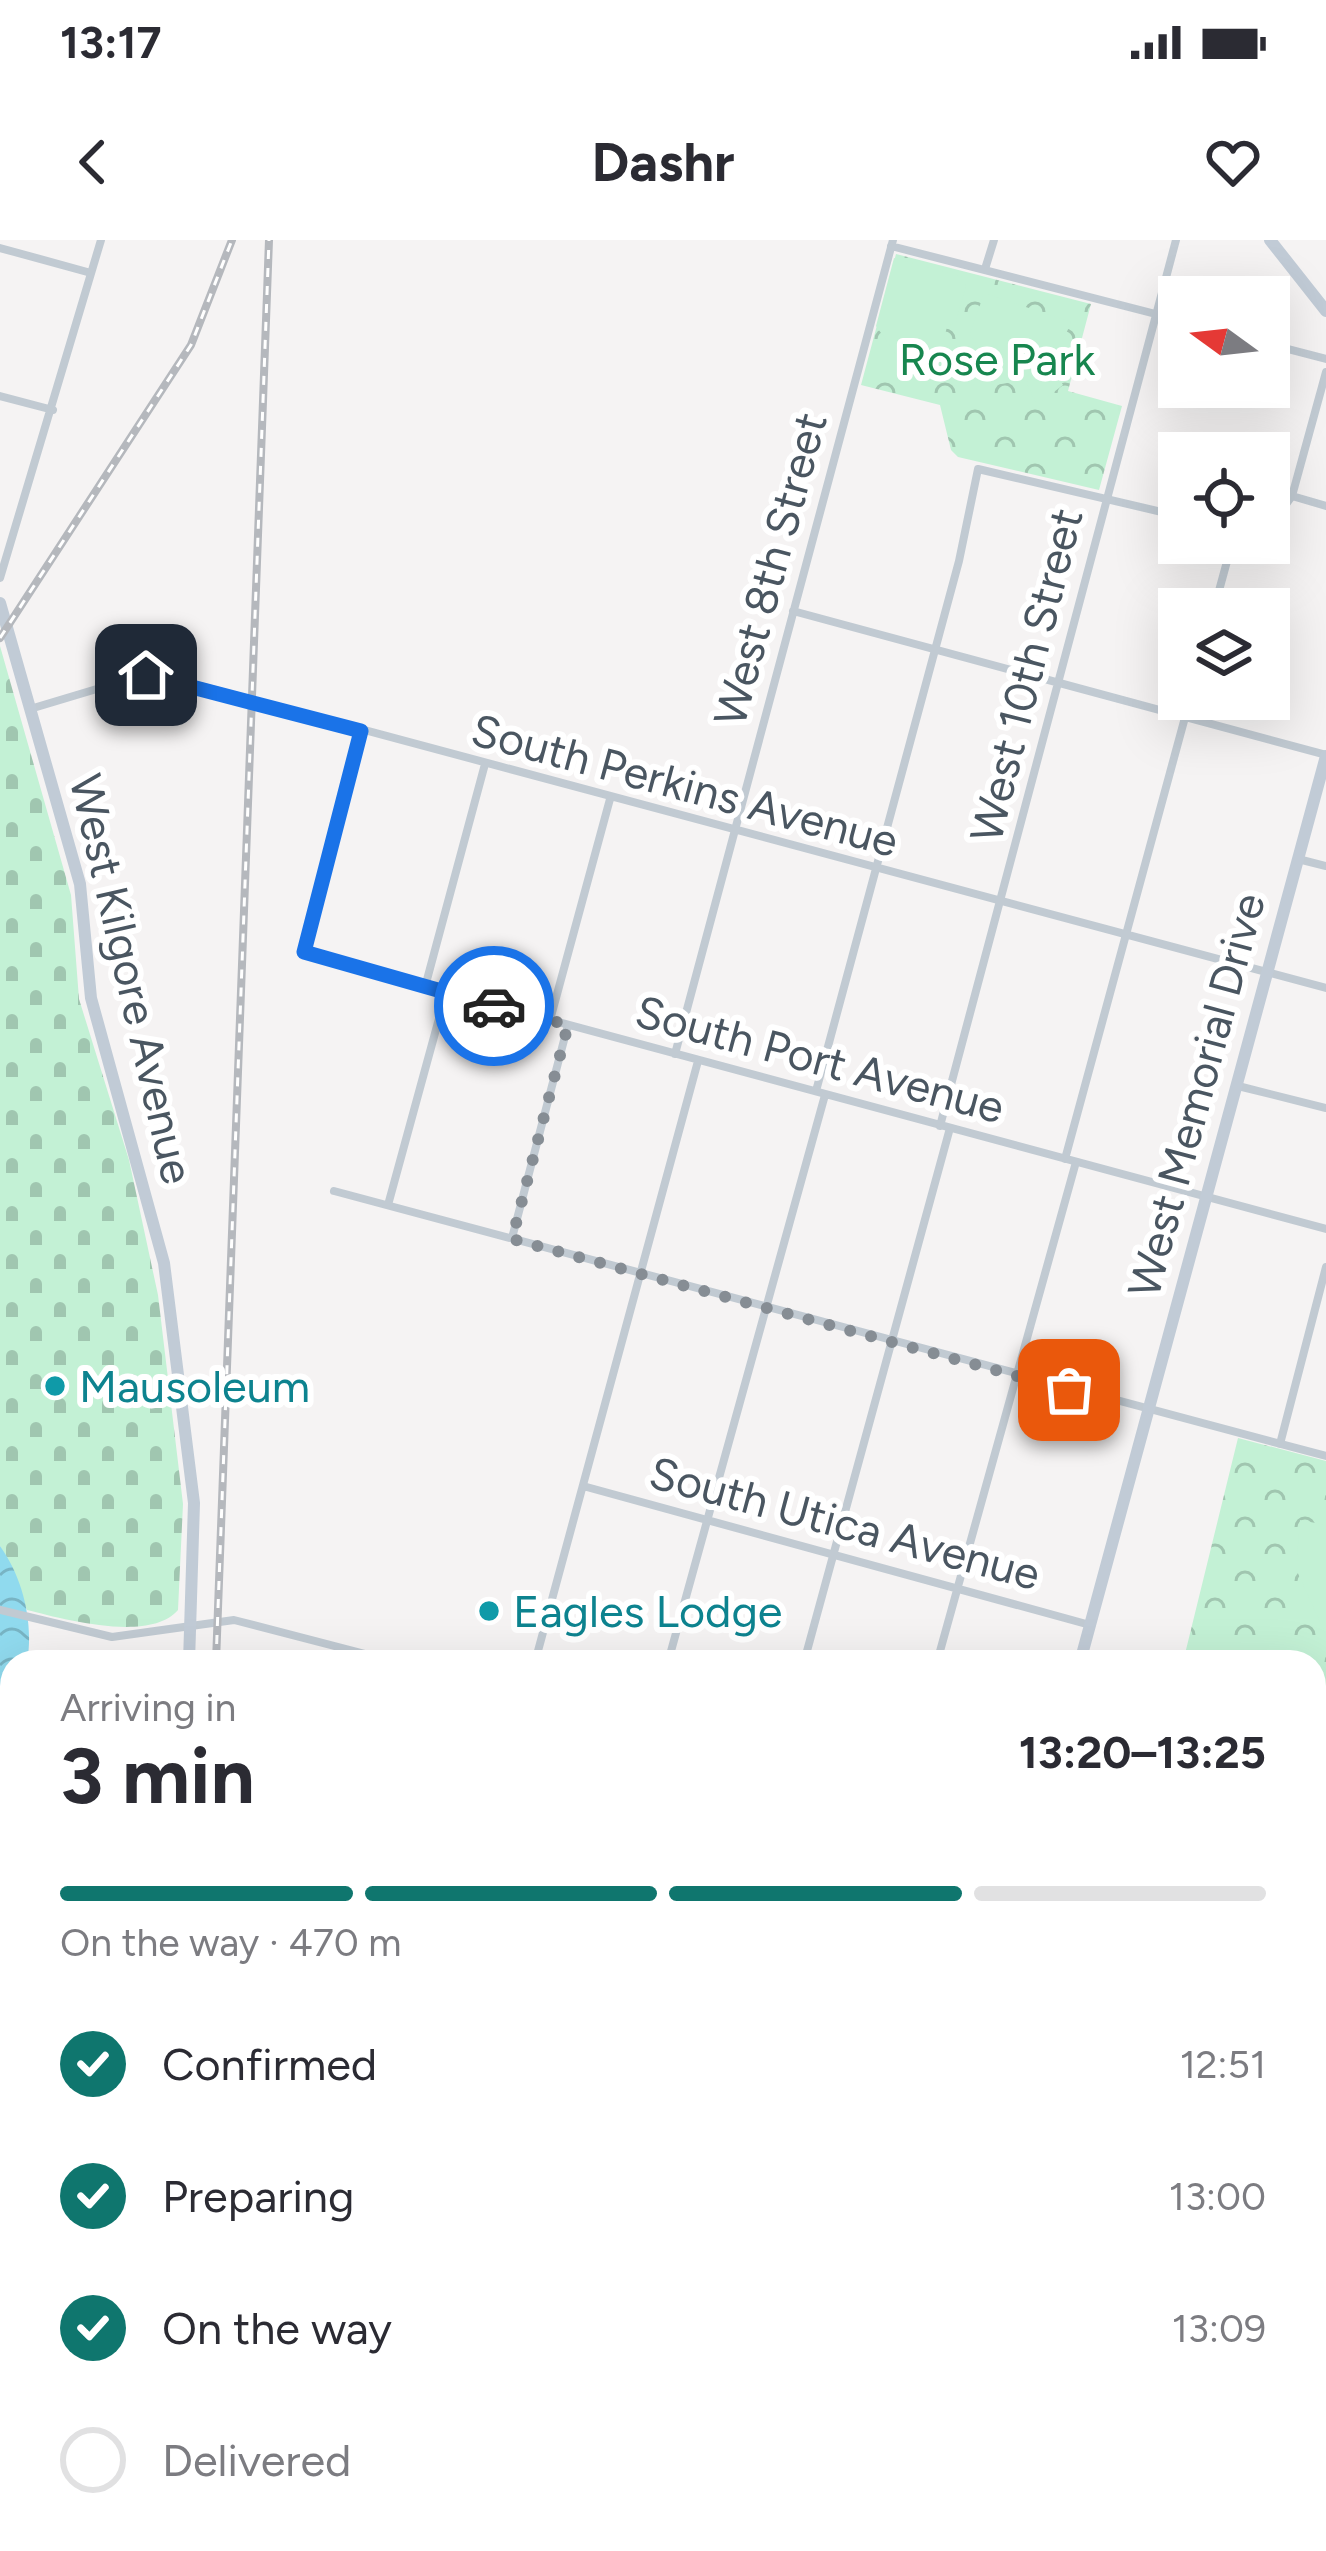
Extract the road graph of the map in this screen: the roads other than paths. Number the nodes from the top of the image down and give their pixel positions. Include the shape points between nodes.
1 (101, 240) edge
2 (994, 240) edge
3 (1176, 240) edge
4 (1270, 240) edge
5 (892, 243) edge
6 (0, 248) edge
7 (985, 269) junction
8 (92, 273) junction
9 (1326, 311) edge
10 (1155, 314) junction
11 (1158, 315) edge
12 (1290, 350) edge
13 (1326, 359) edge
14 (1326, 372) edge
15 (0, 396) edge
16 (53, 410) junction
17 (1292, 496) junction
18 (1106, 498) junction
19 (1290, 499) edge
20 (1326, 506) edge
21 (1158, 511) edge
22 (0, 578) edge
23 (0, 603) edge
24 (793, 611) junction
25 (935, 650) junction
26 (1060, 684) junction
27 (29, 710) junction
28 (1158, 710) edge
29 (1184, 720) edge
30 (1196, 720) edge
31 (361, 731) junction
32 (1326, 756) edge
33 (485, 764) junction
34 (610, 799) junction
35 (735, 832) junction
36 (1298, 859) junction
37 (1326, 866) edge
38 (876, 871) junction
39 (1000, 904) junction
40 (1126, 938) junction
41 (1267, 974) junction
42 (425, 987) junction
43 (1326, 988) edge
44 (446, 993) junction
45 (550, 1020) junction
46 (568, 1025) junction
47 (675, 1054) junction
48 (698, 1061) junction
49 (1238, 1086) junction
50 (820, 1093) junction
51 (1326, 1108) edge
52 (945, 1127) junction
53 (1071, 1160) junction
54 (334, 1190) dead end
55 (1206, 1197) junction
56 (388, 1205) junction
57 (1326, 1229) edge
58 (512, 1239) junction
59 (1326, 1267) edge
60 (640, 1274) junction
61 (766, 1308) junction
62 (892, 1341) junction
63 (1015, 1375) junction
64 (1146, 1411) junction
65 (1280, 1444) junction
66 (1326, 1456) edge
67 (583, 1486) junction
68 (709, 1520) junction
69 (834, 1554) junction
70 (956, 1587) junction
71 (0, 1610) edge
72 (1090, 1625) junction
73 (191, 1626) junction
74 (190, 1650) edge
75 (345, 1650) edge
76 (538, 1650) edge
77 (671, 1650) edge
78 (807, 1650) edge
79 (940, 1650) edge
80 (1083, 1650) edge

1 - 8 street
2 - 7 street
3 - 10 street, West 10th Street
4 - 9 main road
5 - 7 street
5 - 24 street, West 8th Street
6 - 8 street
7 - 10 street
8 - 16 street
10 - 11 street
10 - 18 street, West 10th Street
12 - 13 street
14 - 17 street
15 - 16 street
16 - 22 street
17 - 19 street
17 - 20 street
18 - 21 street
18 - 25 street via 978,469
18 - 26 street, West 10th Street
23 - 27 main road, West Kilgore Avenue
24 - 25 street
24 - 35 street, West 8th Street
25 - 26 street
25 - 38 street
26 - 28 street
26 - 39 street, West 10th Street
27 - 31 street, South Perkins Avenue via 160,676
27 - 73 main road, West Kilgore Avenue via 80,884 91,998 164,1263 194,1503
29 - 40 street
30 - 32 street
31 - 33 street, South Perkins Avenue
31 - 42 street, South Port Avenue via 303,946 306,954
32 - 36 main road, West Memorial Drive
33 - 34 street, South Perkins Avenue
33 - 42 street
34 - 35 street, South Perkins Avenue
34 - 45 street
35 - 38 street, South Perkins Avenue
35 - 47 street, West 8th Street
36 - 37 street
36 - 41 main road, West Memorial Drive
38 - 39 street, South Perkins Avenue
38 - 50 street
39 - 40 street, South Perkins Avenue
39 - 52 street, West 10th Street
40 - 41 street, South Perkins Avenue
40 - 53 street
41 - 43 street, South Perkins Avenue
41 - 49 main road, West Memorial Drive
42 - 44 street, South Port Avenue
44 - 45 street, South Port Avenue
44 - 56 street
45 - 46 street, South Port Avenue
46 - 47 street, South Port Avenue
46 - 58 street
47 - 48 street, South Port Avenue
48 - 50 street, South Port Avenue
48 - 60 street
49 - 51 street
49 - 55 main road, West Memorial Drive
50 - 52 street, South Port Avenue
50 - 61 street
52 - 53 street, South Port Avenue
52 - 62 street, West 10th Street
53 - 55 street, South Port Avenue
53 - 63 street
54 - 56 street
55 - 57 street, South Port Avenue
55 - 64 main road, West Memorial Drive
56 - 58 street
58 - 60 street
59 - 65 street
60 - 61 street
60 - 67 street
61 - 62 street
61 - 68 street
62 - 63 street
62 - 69 street, West 10th Street
63 - 64 street
63 - 70 street
64 - 65 street
64 - 72 main road, West Memorial Drive
65 - 66 street
67 - 68 street, South Utica Avenue
67 - 76 street
68 - 69 street, South Utica Avenue
68 - 77 street
69 - 70 street, South Utica Avenue
69 - 78 street, West 10th Street
70 - 72 street, South Utica Avenue
70 - 79 street
71 - 73 street via 71,1630 142,1636
72 - 80 main road, West Memorial Drive
73 - 74 main road, West Kilgore Avenue
73 - 75 street via 218,1620

